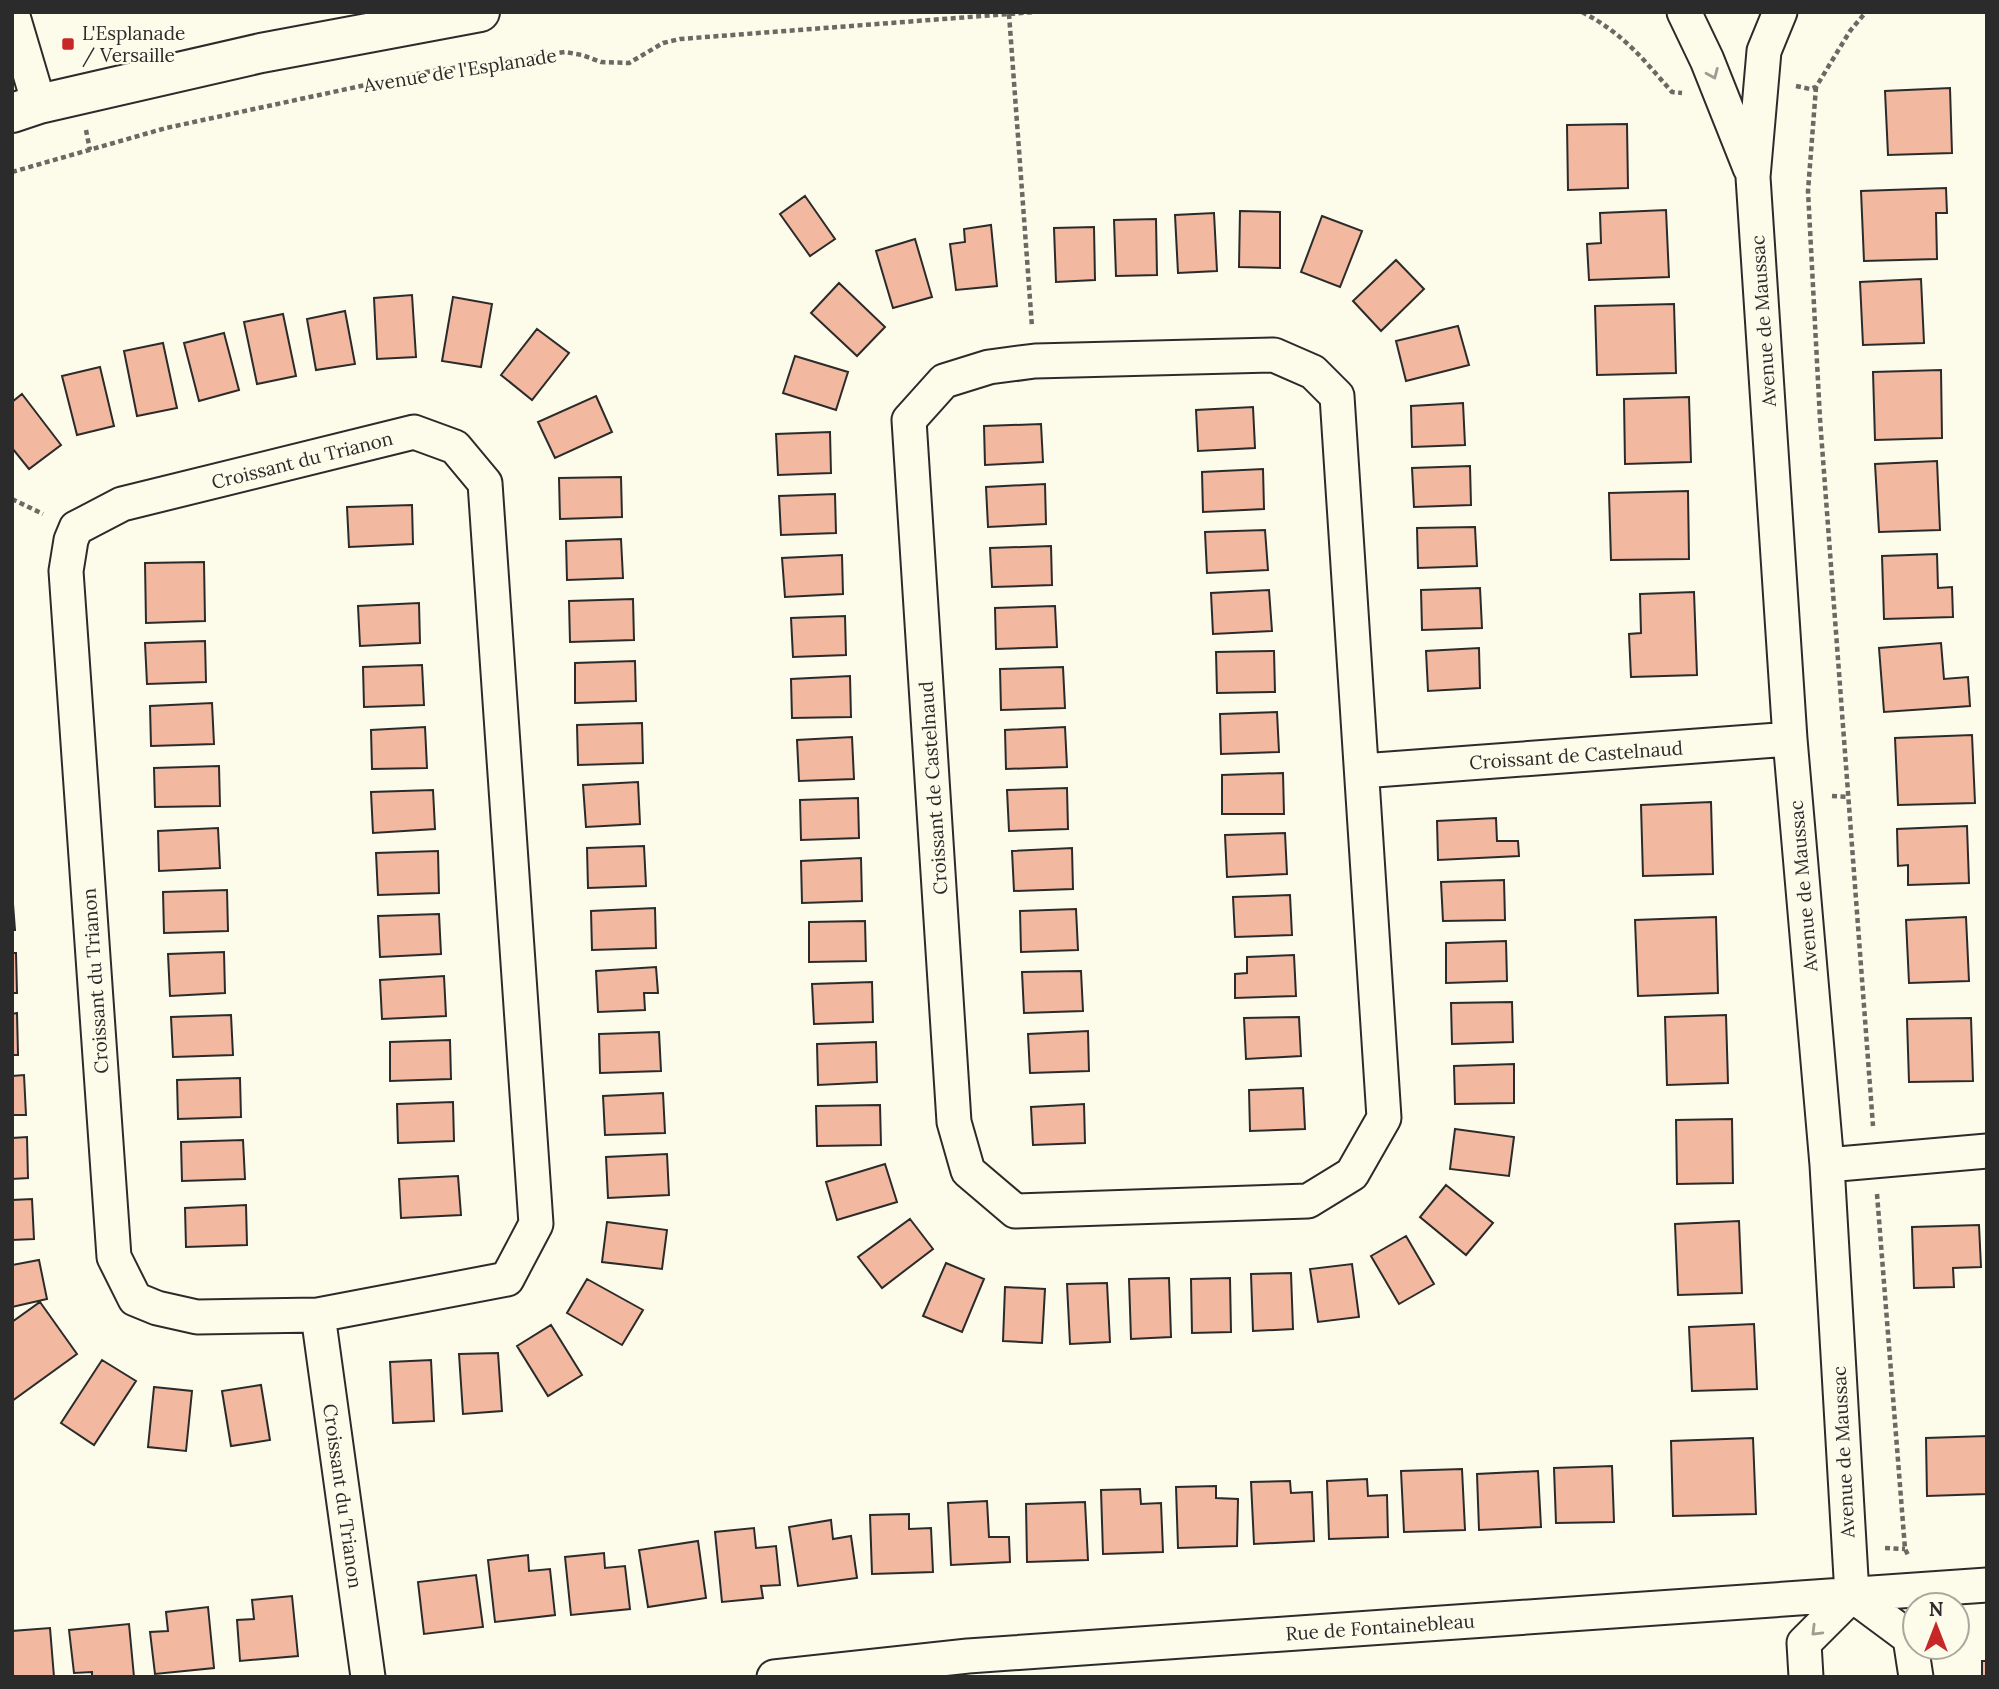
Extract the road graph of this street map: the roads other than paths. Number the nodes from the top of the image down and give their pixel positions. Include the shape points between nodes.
1 (480, 12) edge
2 (1684, 12) edge
3 (1780, 12) edge
4 (12, 13) edge
5 (26, 109) edge
6 (1753, 177) junction
7 (1790, 739) junction
8 (1362, 771) junction
9 (1987, 1151) edge
10 (1827, 1165) junction
11 (318, 1315) junction
12 (1987, 1585) edge
13 (1852, 1595) junction
14 (969, 1666) edge
15 (368, 1677) edge
16 (775, 1677) edge
17 (1806, 1677) edge
18 (1916, 1677) edge

1 - 5 street via 261,53
2 -> 6 street, Avenue de Maussac
3 - 6 street, Avenue de Maussac via 1764,51
4 - 5 street
6 - 7 street, Avenue de Maussac
7 - 8 street, Croissant de Castelnaud
7 - 10 street, Avenue de Maussac
8 - 8 street, Croissant de Castelnaud via 1384,1118 1352,1174 1308,1201 1015,1211 968,1171 954,1122 909,420 944,380 989,367 1035,361 1274,355 1313,372 1336,396
9 - 10 street
10 - 13 street, Avenue de Maussac
11 - 11 street, Croissant du Trianon via 506,1279 536,1224 485,483 455,447 414,432 121,504 76,528 66,571 114,1257 135,1299 157,1308 197,1317
11 - 15 street, Croissant du Trianon
12 - 13 street, Rue de Fontainebleau
13 - 14 street, Rue de Fontainebleau
13 -> 17 street via 1804,1643
13 - 18 street via 1910,1638
14 - 16 street, Rue de Fontainebleau

